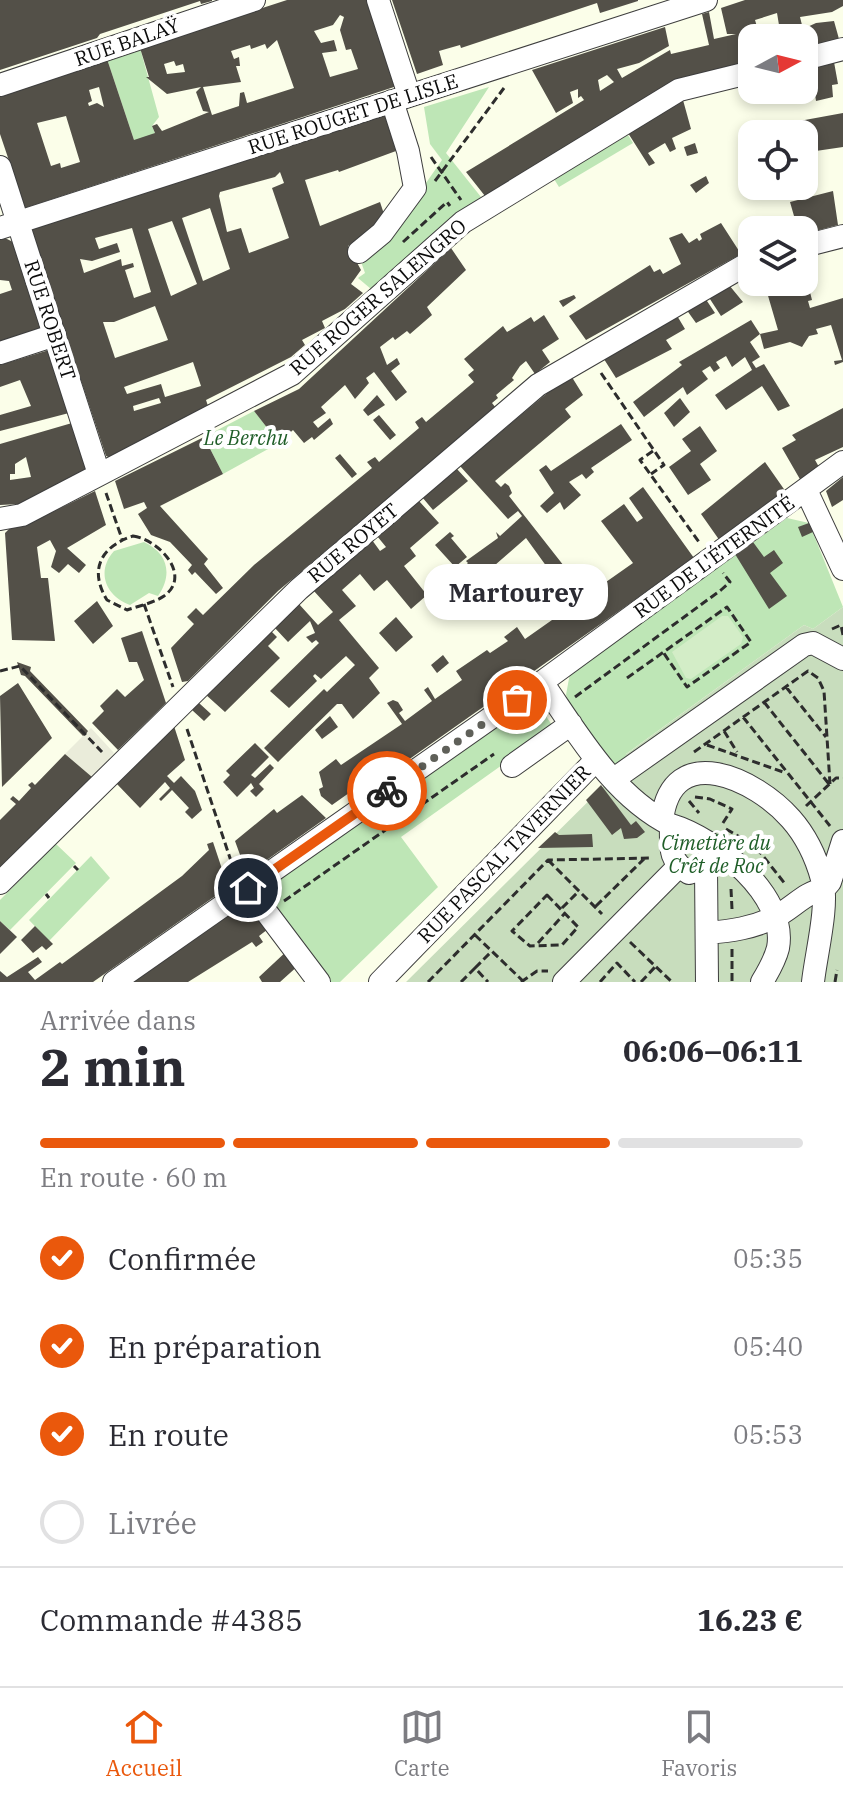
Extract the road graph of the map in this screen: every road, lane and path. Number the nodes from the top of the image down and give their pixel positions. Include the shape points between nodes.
1 (254, 0) edge
2 (378, 0) edge
3 (706, 0) edge
4 (843, 49) edge
5 (818, 55) edge
6 (500, 66) junction
7 (738, 75) edge
8 (0, 85) edge
9 (400, 98) junction
10 (424, 147) dead end
11 (0, 167) edge
12 (440, 170) junction
13 (434, 183) dead end
14 (468, 219) junction
15 (9, 225) edge
16 (841, 243) edge
17 (818, 245) edge
18 (396, 248) dead end
19 (359, 252) dead end
20 (738, 269) edge
21 (55, 335) junction
22 (0, 353) edge
23 (600, 372) dead end
24 (653, 451) junction
25 (843, 462) edge
26 (99, 474) junction
27 (650, 475) junction
28 (806, 490) junction
29 (112, 511) dead end
30 (0, 519) edge
31 (688, 527) dead end
32 (122, 540) junction
33 (843, 569) edge
34 (721, 590) dead end
35 (144, 604) junction
36 (663, 652) junction
37 (843, 659) edge
38 (0, 671) edge
39 (627, 678) dead end
40 (542, 682) junction
41 (786, 687) junction
42 (764, 702) junction
43 (179, 705) junction
44 (565, 716) junction
45 (743, 717) junction
46 (724, 731) junction
47 (826, 738) junction
48 (705, 744) junction
49 (738, 753) junction
50 (684, 759) dead end
51 (504, 760) joint
52 (596, 760) junction
53 (116, 768) junction
54 (786, 773) junction
55 (843, 778) edge
56 (614, 779) junction
57 (830, 784) junction
58 (810, 801) junction
59 (732, 809) dead end
60 (700, 814) dead end
61 (791, 819) junction
62 (667, 822) junction
63 (837, 834) edge
64 (710, 835) junction
65 (645, 858) junction
66 (548, 860) junction
67 (675, 862) junction
68 (74, 866) dead end
69 (706, 868) junction
70 (78, 870) dead end
71 (0, 883) edge
72 (824, 889) junction
73 (579, 891) junction
74 (241, 893) junction
75 (798, 904) junction
76 (595, 907) junction
77 (563, 911) junction
78 (267, 913) joint
79 (775, 917) junction
80 (617, 928) junction
81 (707, 933) junction
82 (475, 934) junction
83 (536, 945) junction
84 (492, 951) junction
85 (655, 967) junction
86 (475, 968) junction
87 (114, 982) edge
88 (319, 982) edge
89 (380, 982) edge
90 (428, 982) edge
91 (461, 982) edge
92 (488, 982) edge
93 (524, 982) edge
94 (564, 982) edge
95 (600, 982) edge
96 (634, 982) edge
97 (641, 982) edge
98 (672, 982) edge
99 (707, 982) edge
100 (762, 982) edge
101 (813, 982) edge

1 - 8 street, RUE BALAŸ
2 - 9 street
3 - 6 street, RUE ROUGET DE LISLE
4 - 5 street
6 - 9 street, RUE ROUGET DE LISLE
6 - 12 path via 506,85
7 - 14 street, RUE ROGER SALENGRO via 679,90
9 - 15 street, RUE ROUGET DE LISLE
9 - 19 street via 415,188 382,233
10 - 12 path
11 - 15 street, RUE ROBERT
12 - 13 path
12 - 14 path
14 - 18 path via 447,202
14 - 26 street, RUE ROGER SALENGRO via 292,374
15 - 21 street, RUE ROBERT
16 - 17 street
20 - 43 street, RUE ROYET via 538,385 299,589
21 - 22 street
21 - 26 street, RUE ROBERT
23 - 24 path
24 - 27 path via 640,460
24 - 27 path via 664,465
25 - 28 street, RUE DE L'ÉTERNITÉ
26 - 30 street, RUE ROGER SALENGRO via 22,515
27 - 31 path
28 - 33 street
28 - 40 street, RUE DE L'ÉTERNITÉ
29 - 32 path
32 - 35 path via 103,554 97,577 100,589 116,607 127,610
32 - 35 path via 146,538 158,544 172,564 170,590
34 - 44 path
35 - 43 path
36 - 36 path via 727,607 751,642 687,687
36 - 39 path
37 - 56 street via 813,643 804,645
38 - 53 path via 20,666
40 - 44 street, RUE PASCAL TAVERNIER
40 - 74 street, RUE DE L'ÉTERNITÉ
41 - 42 path
41 - 47 path
41 - 47 path via 808,671 818,678 824,691
42 - 45 path
42 - 57 path
43 - 53 street, RUE ROYET
43 - 74 path
44 - 51 street
44 - 52 street, RUE PASCAL TAVERNIER
45 - 46 path
45 - 54 path
46 - 48 path
46 - 49 path
47 - 57 path
48 - 49 path
48 - 50 path
49 - 54 path
51 - 78 path
52 - 56 street
52 - 89 street, RUE PASCAL TAVERNIER
53 - 71 street, RUE ROYET
54 - 58 path
55 - 57 path
56 - 62 street via 642,807
57 - 58 path
58 - 61 path
58 - 63 path
59 - 60 path via 710,799 690,800
61 - 62 street via 753,788 698,772 677,783 668,795
61 - 72 street via 809,845
62 - 64 street
62 - 67 street
63 - 72 street via 830,882
64 - 69 street
64 - 75 path via 755,846
64 - 79 street via 746,873
65 - 66 path
65 - 67 path
65 - 76 path
66 - 73 path
66 - 82 path
67 - 69 street via 689,873
67 - 80 street
68 - 70 path
69 - 81 street
72 - 75 street via 810,891
72 - 101 street
73 - 76 path
73 - 77 path
74 - 87 street, RUE DE L'ÉTERNITÉ
75 - 79 street
76 - 80 path
77 - 83 path
77 - 83 path via 578,927 562,945
77 - 83 path via 547,895 512,931
78 - 88 street
79 - 81 street via 751,927
79 - 100 street via 778,947
80 - 85 path
80 - 94 street
81 - 99 street
82 - 84 path
82 - 90 path
84 - 86 path
84 - 93 path
85 - 97 path
85 - 98 path
86 - 91 path
86 - 92 path
95 - 96 path via 617,963

